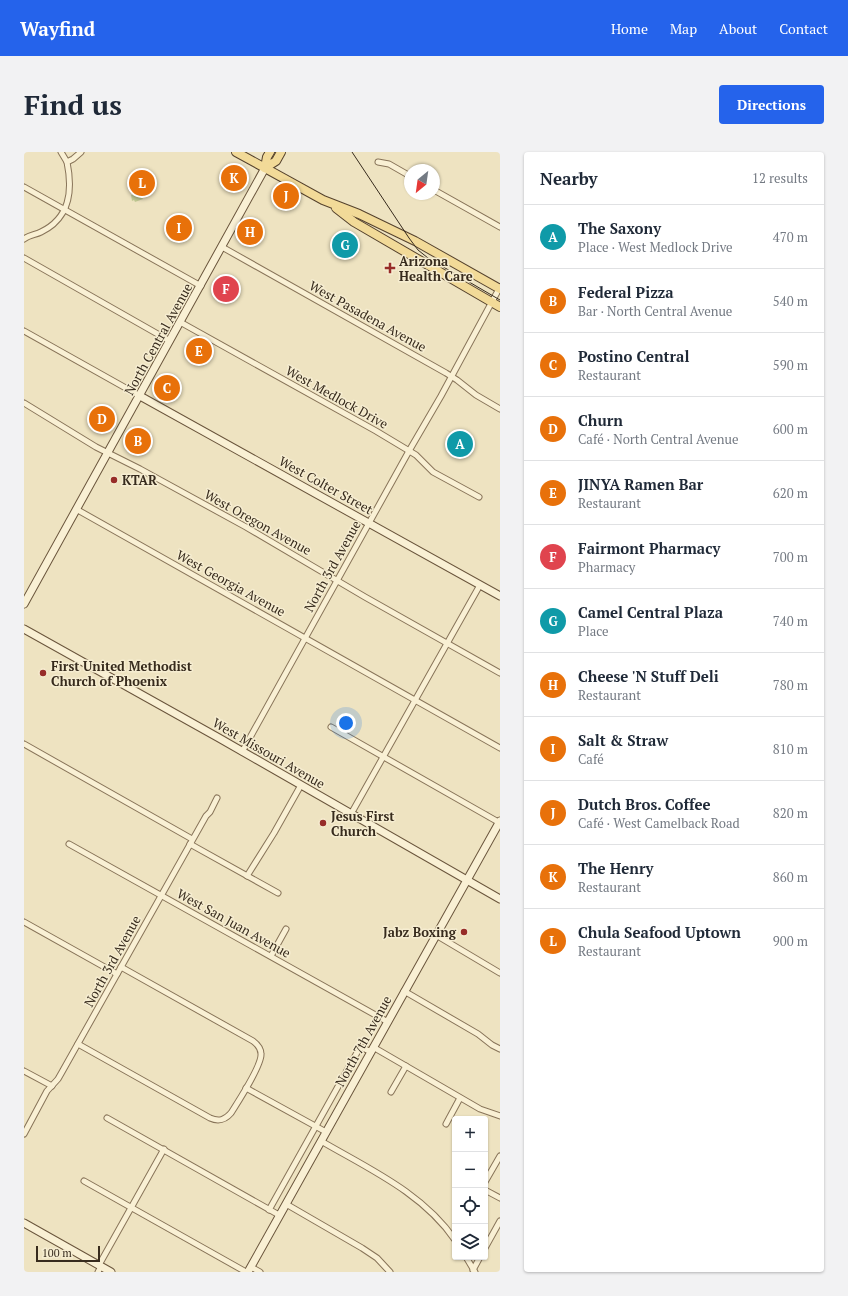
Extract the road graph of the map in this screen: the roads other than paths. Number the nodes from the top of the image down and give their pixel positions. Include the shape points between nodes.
1 (61, 152) edge
2 (81, 152) edge
3 (236, 152) edge
4 (270, 152) edge
5 (281, 152) edge
6 (67, 162) junction
7 (378, 162) dead end
8 (265, 168) junction
9 (404, 173) edge
10 (24, 187) edge
11 (440, 193) edge
12 (330, 203) junction
13 (65, 210) junction
14 (380, 223) junction
15 (360, 226) junction
16 (500, 227) edge
17 (24, 239) edge
18 (222, 247) junction
19 (24, 258) edge
20 (201, 286) junction
21 (500, 288) edge
22 (492, 302) junction
23 (500, 307) edge
24 (180, 322) junction
25 (24, 331) edge
26 (170, 341) junction
27 (451, 376) junction
28 (140, 396) junction
29 (24, 403) edge
30 (500, 409) edge
31 (409, 451) junction
32 (108, 452) junction
33 (479, 498) dead end
34 (76, 509) junction
35 (369, 522) junction
36 (337, 580) junction
37 (480, 585) junction
38 (500, 596) edge
39 (24, 604) edge
40 (24, 629) edge
41 (305, 638) junction
42 (447, 643) junction
43 (500, 673) edge
44 (415, 700) junction
45 (331, 727) dead end
46 (24, 744) edge
47 (500, 748) edge
48 (242, 752) junction
49 (384, 757) junction
50 (301, 785) junction
51 (217, 798) dead end
52 (351, 814) junction
53 (500, 822) edge
54 (191, 842) junction
55 (69, 844) dead end
56 (247, 876) junction
57 (467, 880) junction
58 (278, 893) dead end
59 (161, 895) junction
60 (500, 899) edge
61 (24, 922) edge
62 (286, 929) dead end
63 (436, 935) junction
64 (271, 956) junction
65 (121, 966) junction
66 (500, 972) edge
67 (117, 974) junction
68 (404, 991) junction
69 (388, 1022) junction
70 (78, 1044) junction
71 (500, 1049) edge
72 (372, 1050) junction
73 (406, 1066) junction
74 (24, 1071) edge
75 (52, 1086) junction
76 (246, 1088) junction
77 (391, 1092) dead end
78 (460, 1098) junction
79 (500, 1116) edge
80 (107, 1118) dead end
81 (446, 1124) dead end
82 (316, 1127) junction
83 (326, 1132) junction
84 (24, 1134) edge
85 (321, 1141) junction
86 (164, 1149) junction
87 (500, 1156) edge
88 (488, 1177) edge
89 (84, 1181) dead end
90 (488, 1192) edge
91 (500, 1198) edge
92 (286, 1204) junction
93 (131, 1207) junction
94 (269, 1210) junction
95 (279, 1215) junction
96 (500, 1222) edge
97 (24, 1223) edge
98 (452, 1236) edge
99 (488, 1243) edge
100 (468, 1260) edge
101 (478, 1260) edge
102 (100, 1268) edge
103 (248, 1270) edge
104 (473, 1271) edge
105 (112, 1272) edge
106 (260, 1272) edge
107 (390, 1272) edge

1 - 6 street
2 - 6 street
3 - 8 main road
4 - 8 main road, North Central Avenue
5 - 8 main road, North Central Avenue via 276,161
6 - 13 street via 70,188
7 - 9 street via 389,164
8 - 12 main road
8 - 18 main road, North Central Avenue
10 - 13 street
11 - 16 street
12 - 14 main road
12 - 15 main road
13 - 17 street via 54,223
13 - 20 street
14 - 15 main road via 366,222
14 - 21 main road
15 - 22 main road
18 - 20 main road, North Central Avenue
18 - 27 street, West Pasadena Avenue
19 - 26 street
20 - 24 main road, North Central Avenue
21 - 22 street, North 3rd Avenue
22 - 23 main road
22 - 27 street, North 3rd Avenue
24 - 26 main road, North Central Avenue
24 - 31 street, West Medlock Drive
25 - 28 street
26 - 28 main road, North Central Avenue
27 - 30 street, West Pasadena Avenue
27 - 31 street, North 3rd Avenue
28 - 32 main road, North Central Avenue
28 - 35 main road, West Colter Street
29 - 32 street, West Oregon Avenue via 69,432
31 - 33 street, West Medlock Drive via 433,472
31 - 35 street, North 3rd Avenue
32 - 34 main road, North Central Avenue
32 - 36 street, West Oregon Avenue
34 - 39 main road, North Central Avenue
34 - 41 street, West Georgia Avenue
35 - 36 street, North 3rd Avenue
35 - 37 main road, West Colter Street
36 - 41 street, North 3rd Avenue
36 - 42 street, West Oregon Avenue
37 - 38 main road, West Colter Street
37 - 42 street
40 - 48 main road, West Missouri Avenue
41 - 44 street, West Georgia Avenue
41 - 48 street, North 3rd Avenue
42 - 43 street, West Oregon Avenue
42 - 44 street
44 - 47 street, West Georgia Avenue
44 - 49 street
45 - 49 street
46 - 54 street
48 - 50 main road, West Missouri Avenue
49 - 52 street
49 - 53 street
50 - 52 main road, West Missouri Avenue
50 - 56 street
51 - 54 street, North 3rd Avenue
52 - 57 main road, West Missouri Avenue
53 - 57 main road, North 7th Avenue
54 - 56 street
54 - 59 street, North 3rd Avenue
55 - 59 street, West San Juan Avenue
56 - 58 street
57 - 60 main road, West Missouri Avenue
57 - 63 main road, North 7th Avenue
59 - 64 street, West San Juan Avenue
59 - 65 street, North 3rd Avenue
61 - 67 street
62 - 64 street
63 - 66 street
63 - 68 main road, North 7th Avenue
64 - 69 street, West San Juan Avenue
65 - 67 street, North 3rd Avenue
65 - 76 street via 253,1041 261,1049 261,1060
67 - 70 street, North 3rd Avenue
68 - 69 main road, North 7th Avenue
68 - 71 street
69 - 72 main road, North 7th Avenue
70 - 75 street, North 3rd Avenue
70 - 76 street via 219,1121 228,1118
72 - 73 street
72 - 82 street via 361,1047 358,1049
72 - 83 main road, North 7th Avenue
73 - 77 street
73 - 78 street
74 - 75 street
75 - 84 street, North 3rd Avenue
76 - 82 street
78 - 79 street via 480,1110
78 - 81 street
80 - 86 street
82 - 83 street
82 - 94 street
83 - 85 main road, North 7th Avenue
85 - 92 main road, North 7th Avenue
85 - 98 street via 401,1188 429,1209
86 - 93 street
86 - 94 street
87 - 88 street
89 - 93 street
90 - 91 street
92 - 95 main road, North 7th Avenue
92 - 107 street via 362,1248 377,1258
93 - 102 street
93 - 103 street
94 - 95 street
95 - 103 main road, North 7th Avenue
96 - 99 street
97 - 102 main road
100 - 104 street
101 - 104 street
102 - 105 main road
103 - 106 street

